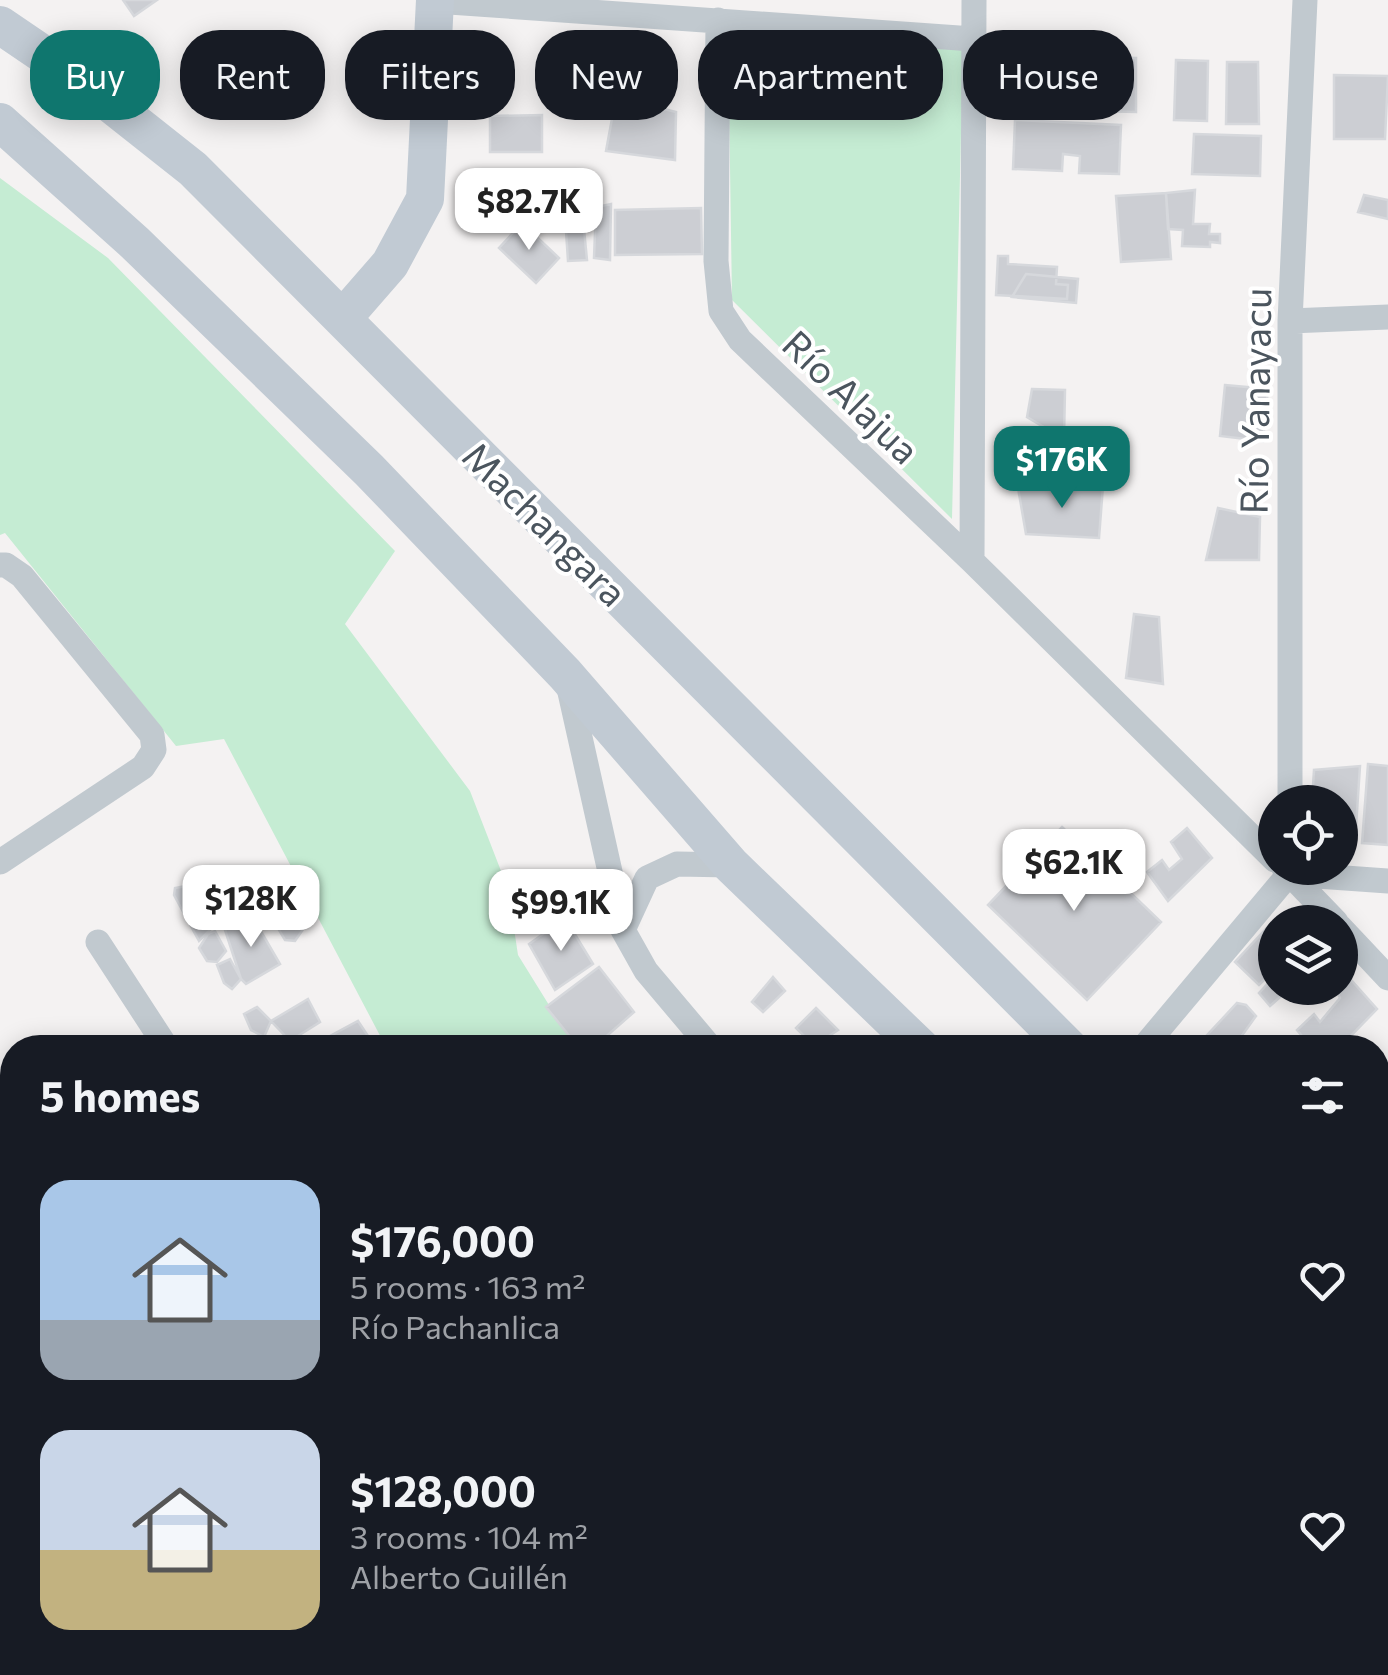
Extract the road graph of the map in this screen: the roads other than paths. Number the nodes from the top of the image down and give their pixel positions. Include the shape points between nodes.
1 (974, 0) edge
2 (1305, 0) edge
3 (435, 1) edge
4 (718, 20) junction
5 (0, 25) edge
6 (973, 30) edge
7 (963, 38) edge
8 (973, 120) edge
9 (0, 122) edge
10 (342, 318) junction
11 (1388, 318) edge
12 (1290, 321) junction
13 (972, 562) junction
14 (3, 565) edge
15 (566, 674) junction
16 (1290, 785) edge
17 (1258, 842) edge
18 (0, 862) edge
19 (732, 865) junction
20 (1358, 877) edge
21 (1388, 881) edge
22 (1270, 885) edge
23 (1301, 885) edge
24 (1319, 905) edge
25 (623, 930) junction
26 (98, 942) dead end
27 (1358, 946) edge
28 (1388, 978) edge
29 (159, 1035) edge
30 (700, 1035) edge
31 (907, 1035) edge
32 (1056, 1035) edge
33 (1153, 1035) edge

1 - 6 street
2 - 12 street, Río Yanayacu
3 - 4 street
3 - 10 street via 424,200 390,264
4 - 7 street
4 - 13 street, Río Alajua via 721,310 740,340
5 - 10 street, Machangara via 193,168
8 - 13 street
9 - 15 street via 356,457
10 - 32 street, Machangara
11 - 12 street
12 - 16 street, Río Yanayacu
13 - 17 street, Río Alajua
14 - 18 street via 22,576 152,735 154,750 143,767
15 - 19 street
15 - 25 street
19 - 25 street via 676,864 648,878
19 - 31 street
20 - 21 street
22 - 33 street
23 - 24 street, Río Alajua
25 - 30 street via 646,971
26 - 29 street
27 - 28 street, Río Alajua

